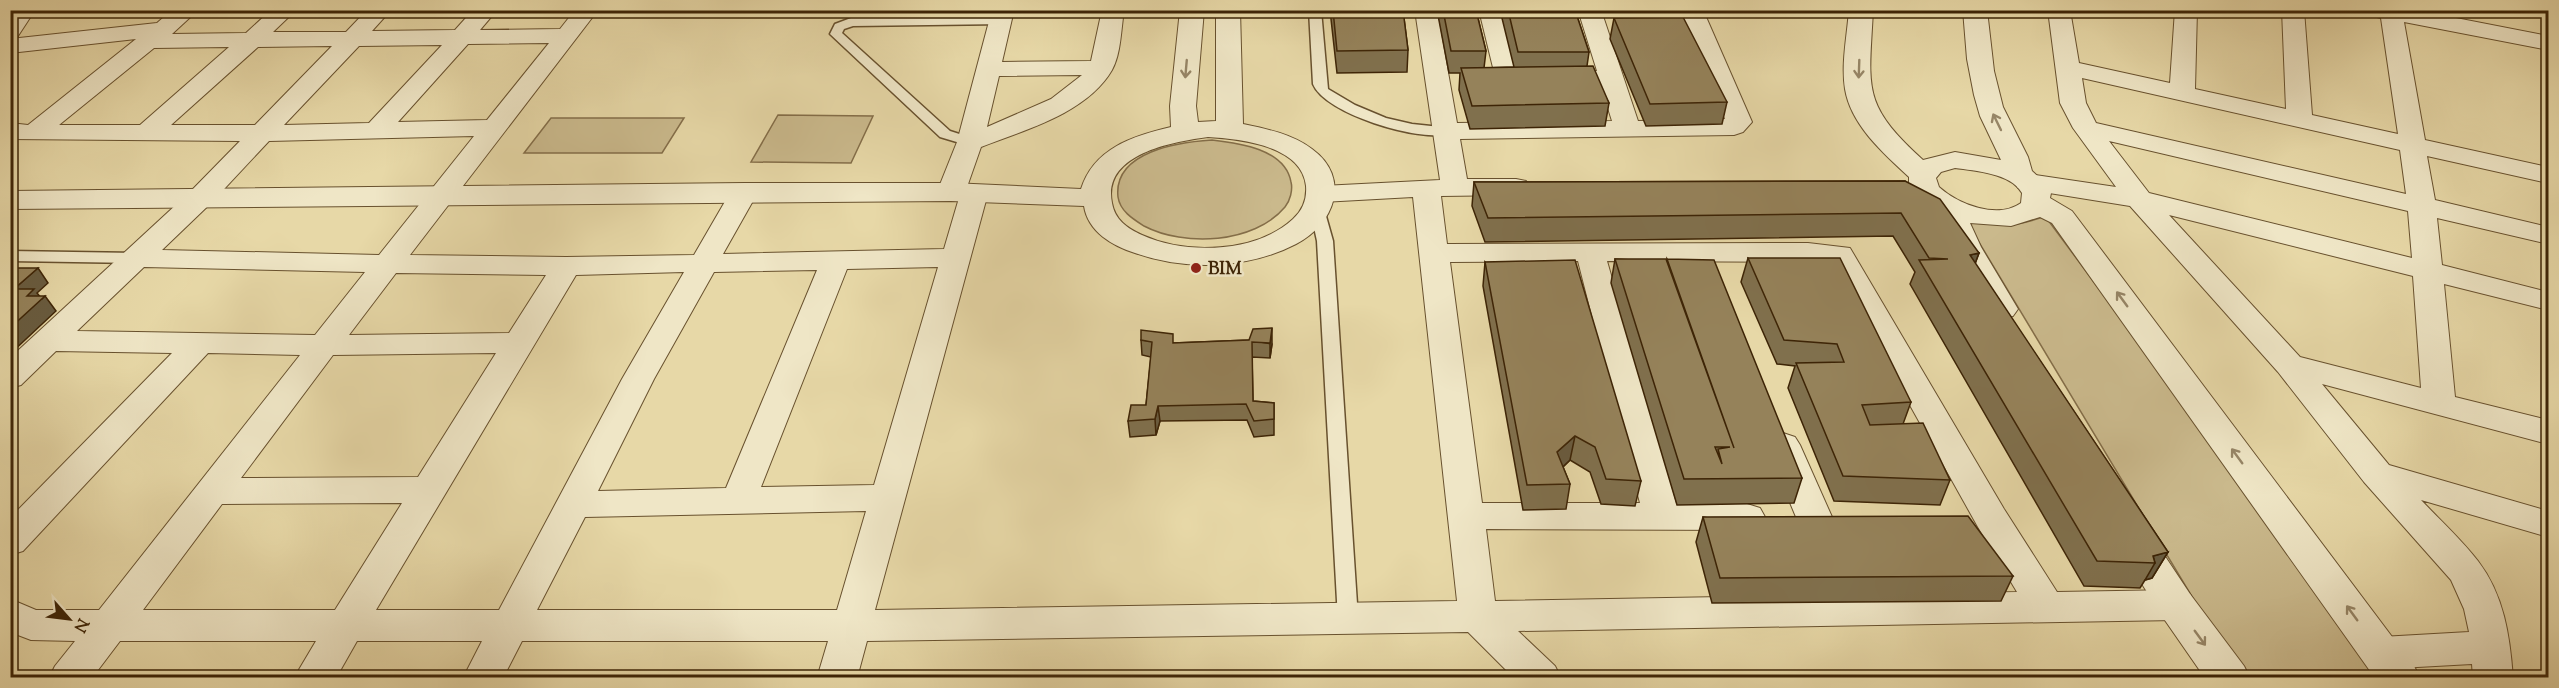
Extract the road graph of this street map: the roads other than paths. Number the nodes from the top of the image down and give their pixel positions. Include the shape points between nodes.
1 (24, 10) edge
2 (187, 10) edge
3 (285, 10) edge
4 (380, 10) edge
5 (486, 10) edge
6 (587, 10) edge
7 (1113, 10) edge
8 (1192, 10) edge
9 (1228, 10) edge
10 (1315, 10) edge
11 (1426, 10) edge
12 (1490, 10) edge
13 (1861, 10) edge
14 (1975, 10) edge
15 (2059, 10) edge
16 (2186, 10) edge
17 (2293, 10) edge
18 (2387, 11) edge
19 (1002, 16) edge
20 (1688, 20) edge
21 (1601, 21) edge
22 (10, 31) edge
23 (156, 35) junction
24 (567, 36) junction
25 (461, 38) junction
26 (354, 39) junction
27 (252, 40) junction
28 (2548, 43) edge
29 (10, 46) edge
30 (1101, 68) junction
31 (2068, 68) junction
32 (988, 69) junction
33 (1612, 78) junction
34 (1473, 79) junction
35 (2182, 93) junction
36 (2299, 118) junction
37 (495, 128) junction
38 (2086, 128) junction
39 (376, 130) junction
40 (1230, 130) junction
41 (1628, 130) junction
42 (1185, 131) junction
43 (1445, 131) junction
44 (22, 132) edge
45 (147, 133) junction
46 (263, 133) junction
47 (970, 142) junction
48 (2411, 144) junction
49 (2548, 175) edge
50 (1537, 187) edge
51 (1440, 188) junction
52 (1919, 188) junction
53 (2030, 188) junction
54 (744, 192) junction
55 (963, 192) junction
56 (441, 195) junction
57 (201, 197) junction
58 (1093, 198) junction
59 (2139, 199) junction
60 (10, 200) edge
61 (1319, 202) junction
62 (2422, 206) junction
63 (2548, 235) edge
64 (1590, 252) junction
65 (1706, 252) junction
66 (1434, 253) junction
67 (10, 256) edge
68 (137, 258) junction
69 (956, 258) junction
70 (835, 261) junction
71 (387, 264) junction
72 (703, 265) junction
73 (566, 266) junction
74 (2427, 272) junction
75 (1719, 285) edge
76 (2548, 302) edge
77 (2018, 338) edge
78 (49, 341) junction
79 (201, 342) junction
80 (520, 343) junction
81 (324, 345) junction
82 (2289, 365) junction
83 (10, 377) edge
84 (2439, 404) junction
85 (1770, 414) edge
86 (2548, 432) edge
87 (2376, 473) junction
88 (429, 490) junction
89 (213, 491) junction
90 (888, 498) junction
91 (738, 501) junction
92 (574, 504) junction
93 (2116, 510) edge
94 (1466, 516) junction
95 (1662, 517) junction
96 (1814, 518) junction
97 (1850, 518) edge
98 (1955, 518) edge
99 (1991, 518) junction
100 (2548, 524) edge
101 (10, 542) edge
102 (2176, 605) junction
103 (2046, 607) junction
104 (10, 614) edge
105 (1478, 617) junction
106 (1348, 619) junction
107 (110, 626) junction
108 (510, 626) junction
109 (851, 626) junction
110 (345, 627) junction
111 (2492, 662) edge
112 (2390, 665) edge
113 (69, 678) edge
114 (314, 678) edge
115 (483, 678) edge
116 (837, 678) edge
117 (1541, 678) edge
118 (2229, 678) edge

1 - 22 street
2 - 23 street
3 - 27 street
4 - 26 street
5 - 25 street
6 - 24 street
7 - 30 street
8 -> 42 street via 1183,106
9 - 40 street
10 - 43 lane via 1322,92 1395,126
11 - 34 street
12 - 34 street
13 -> 52 street via 1858,88 1863,103
53 -> 14 street via 1991,109 1981,74
15 - 31 street
16 - 35 street
17 - 36 street
18 - 28 street
18 - 48 street
19 - 32 street
19 - 47 lane via 852,22 839,27 836,34 945,134
20 - 41 street via 1736,113 1737,125
21 - 33 street
23 - 27 street
23 - 29 street
23 - 44 street
24 - 25 street
24 - 37 street
25 - 26 street
25 - 39 street
26 - 27 street
26 - 46 street
27 - 45 street
30 - 32 street
30 - 47 street via 1079,91 1053,108
31 - 35 street
31 - 38 street via 2073,103
32 - 47 street
33 - 34 street
33 - 41 street
34 - 43 street
35 - 36 street
36 - 48 street
37 - 39 street
37 - 56 street
38 - 59 street
38 - 62 street
39 - 46 street
40 - 42 street
40 - 61 street via 1261,135 1287,145 1307,159 1319,176
41 - 43 street
42 - 58 street via 1149,140 1119,155 1100,175
43 - 51 street
44 - 45 street
45 - 46 street
46 - 57 street
47 - 55 street
48 - 49 street
48 - 62 street
50 - 51 street
51 - 61 street
51 - 66 street
52 - 53 street via 1930,166 1955,160 1985,164
52 - 53 street via 1966,213 2002,218 2020,216 2032,209
52 - 77 street via 1966,247
53 - 59 street via 2071,189
112 -> 53 street via 2062,217
54 - 55 street
54 - 56 street
54 - 72 street
55 - 58 street
55 - 69 street
56 - 57 street
56 - 71 street
57 - 60 street
57 - 68 street
58 - 61 street via 1103,222 1130,242 1169,255 1215,257 1260,249 1296,232
59 - 74 street
59 - 82 street
61 - 106 lane via 1325,241
62 - 63 street
62 - 74 street
64 - 65 street
64 - 66 street
64 - 95 street
65 - 75 street
65 - 99 street via 1840,254
66 - 94 street
67 - 68 lane
68 - 71 street
68 - 78 street
69 - 70 street
69 - 90 street
70 - 72 street
70 - 91 street
71 - 73 street
71 - 81 street
72 - 73 street
72 - 92 street via 638,379
73 - 80 street
74 - 76 street
74 - 84 street
78 - 79 street
78 - 83 street
79 - 81 street
79 - 101 street
80 - 81 street
80 - 88 street
81 - 89 street
82 - 84 street
82 - 87 street
84 - 86 street
85 - 96 street
87 - 100 street
87 - 111 street via 2476,587 2486,610
88 - 89 street
88 - 110 street
89 - 107 street
90 - 91 street
90 - 109 street
91 - 92 street
92 - 108 street
93 - 102 street
94 - 95 street
94 - 105 street
95 - 96 street
96 - 97 street
98 - 99 street
99 - 103 street
102 - 103 street
102 -> 118 street
103 - 105 street
104 - 107 street via 32,625
105 - 106 street
105 - 117 street
106 - 109 street
107 - 110 street
107 - 113 street
108 - 109 street
108 - 110 street
108 - 115 street
109 - 116 street
110 - 114 street
111 - 112 street

